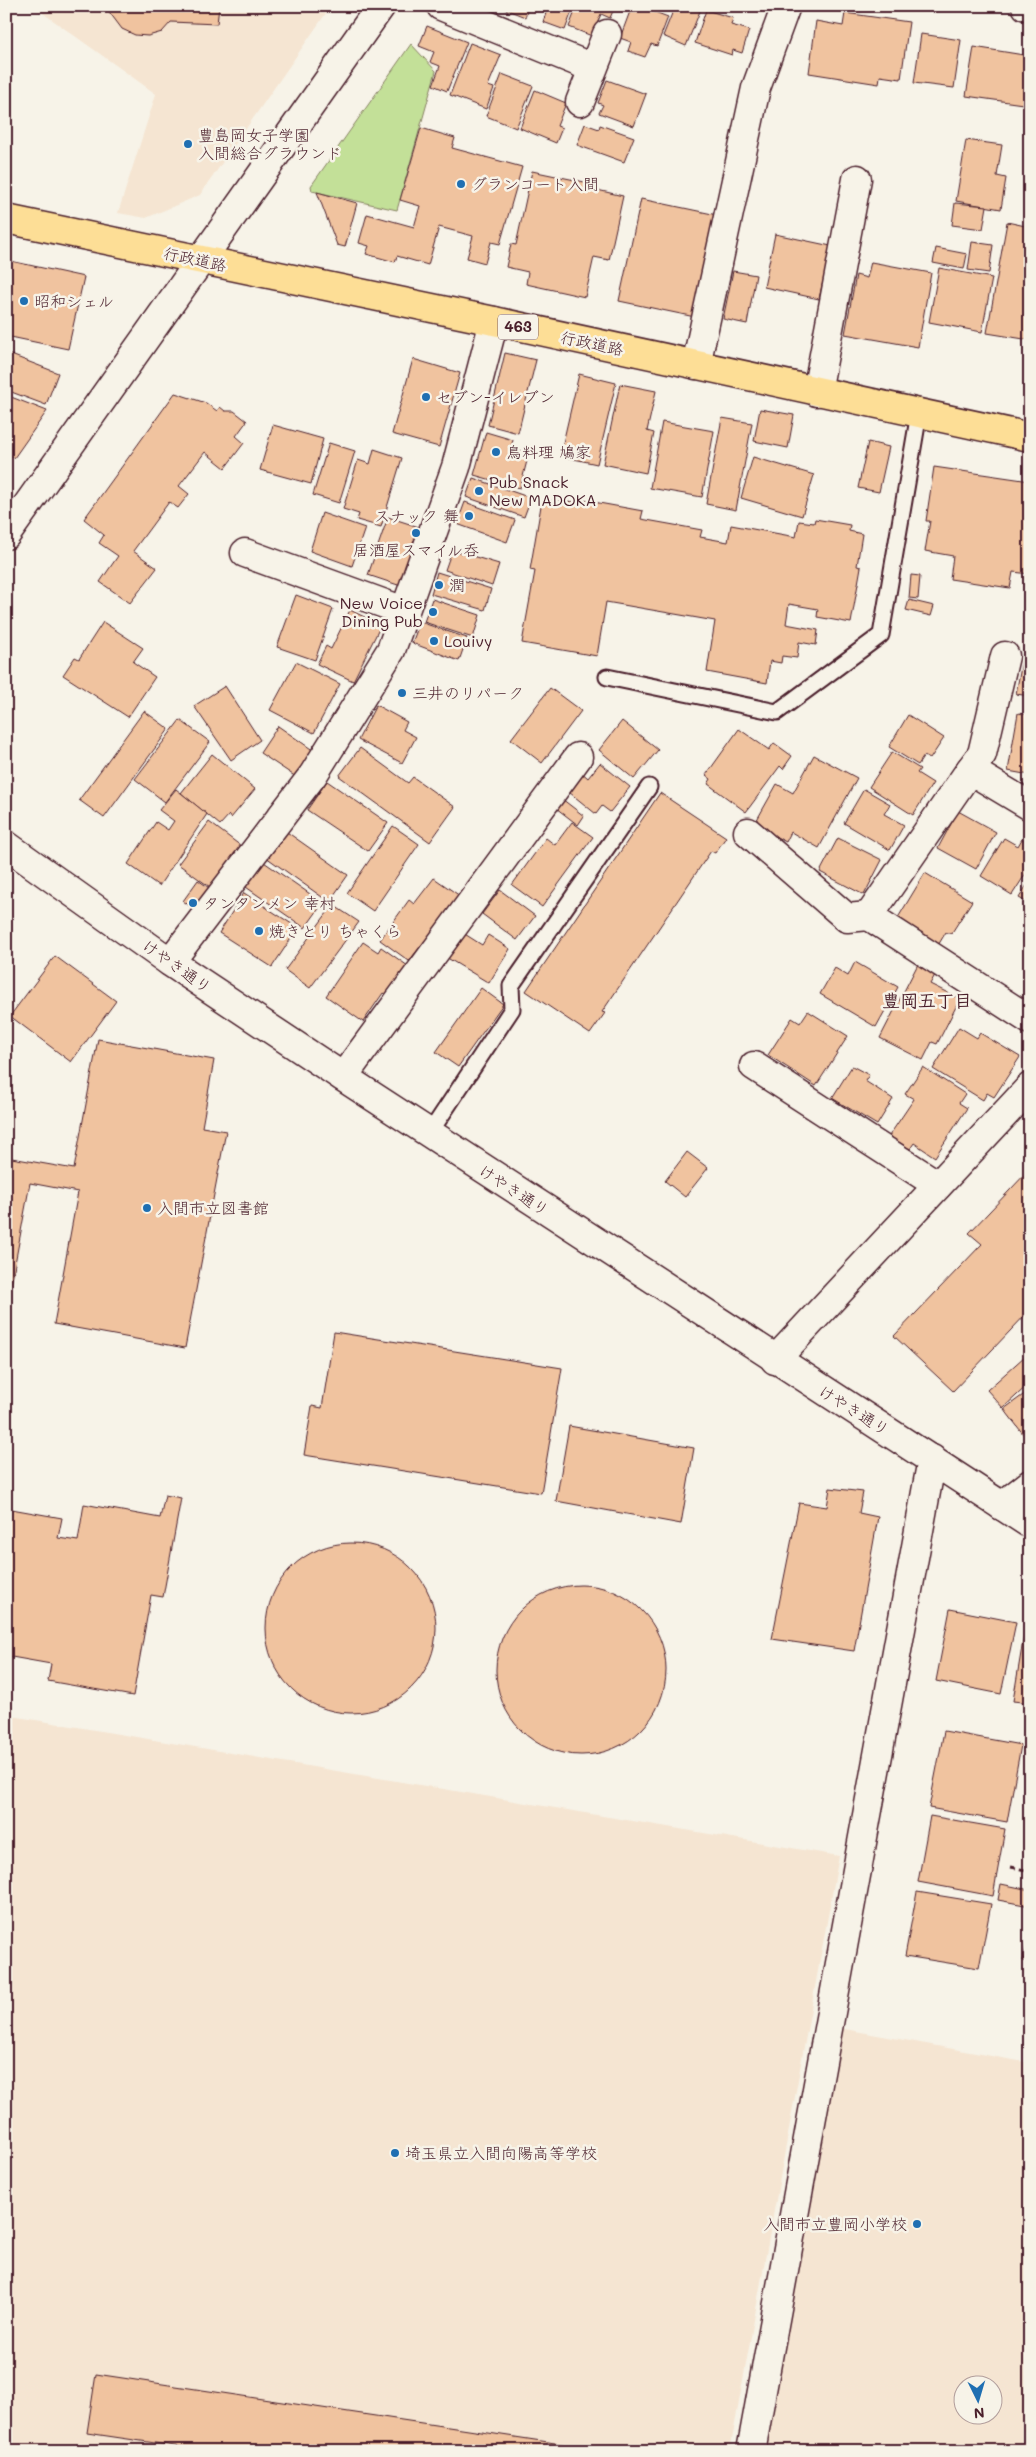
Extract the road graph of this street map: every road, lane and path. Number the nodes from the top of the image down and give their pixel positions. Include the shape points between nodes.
1 (381, 6) edge
2 (441, 6) edge
3 (786, 6) edge
4 (607, 34) dead end
5 (593, 68) junction
6 (580, 102) dead end
7 (857, 179) dead end
8 (6, 219) edge
9 (199, 260) junction
10 (494, 321) junction
11 (696, 365) junction
12 (817, 392) junction
13 (919, 413) junction
14 (1030, 437) edge
15 (6, 535) edge
16 (244, 553) dead end
17 (404, 611) junction
18 (1005, 656) dead end
19 (607, 677) dead end
20 (578, 757) dead end
21 (970, 770) junction
22 (650, 787) dead end
23 (1030, 806) edge
24 (748, 832) dead end
25 (6, 845) edge
26 (869, 916) junction
27 (170, 962) junction
28 (1030, 1020) edge
29 (754, 1066) dead end
30 (343, 1077) junction
31 (1030, 1087) edge
32 (429, 1134) junction
33 (938, 1185) junction
34 (775, 1360) junction
35 (932, 1459) junction
36 (1030, 1484) edge
37 (1002, 1506) junction
38 (1030, 1524) edge
39 (1011, 1867) dead end
40 (1030, 1871) edge
41 (751, 2451) edge

1 - 9 street
2 - 5 street
3 - 11 street via 756,88
4 - 5 street
5 - 6 street
7 - 12 street
8 - 9 highway, 行政道路 / 463
9 - 10 highway, 行政道路 / 463
9 - 15 street
10 - 11 highway, 行政道路 / 463
10 - 17 street via 456,468
11 - 12 highway, 行政道路 / 463
12 - 13 highway, 行政道路 / 463
13 - 14 highway, 行政道路 / 463
13 - 19 lane via 881,635 777,712
16 - 17 street
17 - 27 street via 391,650 313,775
18 - 21 street via 982,754
20 - 30 street
21 - 23 street
21 - 26 street
22 - 32 lane via 512,986 512,1009
24 - 26 street via 846,918
25 - 27 street, けやき通り
26 - 28 street
27 - 30 street, けやき通り
29 - 33 street
30 - 32 street, けやき通り
31 - 33 street
32 - 34 street, けやき通り
33 - 34 street
34 - 35 street, けやき通り
35 - 37 street, けやき通り
35 - 41 street
36 - 37 street
37 - 38 street, けやき通り
39 - 40 path

